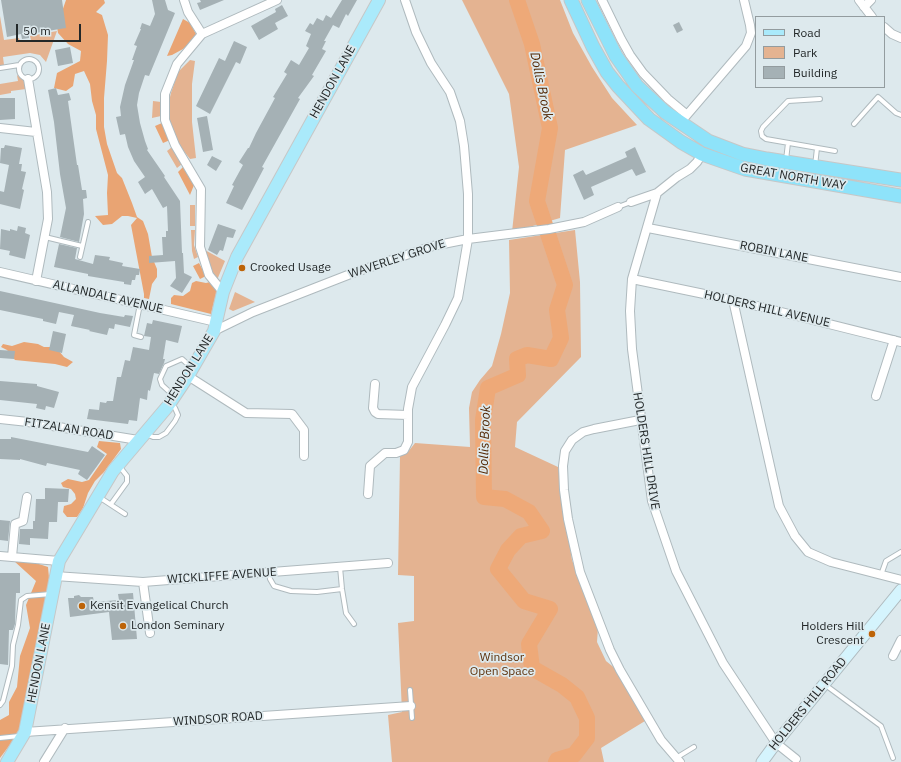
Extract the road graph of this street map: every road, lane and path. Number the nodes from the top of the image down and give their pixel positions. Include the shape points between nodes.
1 (184, 0) edge
2 (277, 0) edge
3 (379, 0) edge
4 (406, 0) edge
5 (571, 0) edge
6 (588, 0) edge
7 (602, 0) edge
8 (744, 0) edge
9 (859, 0) edge
10 (871, 0) edge
11 (864, 7) junction
12 (871, 16) edge
13 (885, 28) edge
14 (202, 34) junction
15 (901, 38) edge
16 (19, 65) junction
17 (0, 68) edge
18 (28, 79) junction
19 (820, 99) dead end
20 (901, 115) edge
21 (683, 118) junction
22 (854, 124) dead end
23 (0, 128) edge
24 (36, 132) junction
25 (788, 143) junction
26 (817, 148) junction
27 (835, 151) dead end
28 (702, 154) junction
29 (785, 162) junction
30 (815, 167) junction
31 (901, 180) edge
32 (657, 193) junction
33 (901, 196) edge
34 (631, 202) joint
35 (618, 207) joint
36 (88, 222) dead end
37 (648, 228) junction
38 (45, 238) junction
39 (468, 239) junction
40 (82, 246) junction
41 (80, 257) dead end
42 (0, 272) edge
43 (901, 277) edge
44 (632, 280) junction
45 (36, 281) junction
46 (223, 292) junction
47 (733, 300) junction
48 (140, 304) junction
49 (215, 326) junction
50 (141, 337) dead end
51 (898, 341) edge
52 (190, 372) junction
53 (374, 384) dead end
54 (876, 396) dead end
55 (172, 399) junction
56 (408, 415) junction
57 (0, 419) edge
58 (640, 420) junction
59 (141, 437) junction
60 (304, 456) dead end
61 (118, 465) junction
62 (368, 494) dead end
63 (27, 497) dead end
64 (98, 497) junction
65 (111, 504) junction
66 (125, 514) dead end
67 (901, 552) edge
68 (0, 556) edge
69 (12, 557) junction
70 (59, 561) junction
71 (388, 563) dead end
72 (340, 567) junction
73 (269, 572) junction
74 (881, 574) junction
75 (55, 576) junction
76 (901, 580) edge
77 (143, 582) junction
78 (342, 589) junction
79 (901, 590) edge
80 (52, 594) junction
81 (354, 624) dead end
82 (150, 633) dead end
83 (901, 640) edge
84 (893, 656) dead end
85 (824, 684) junction
86 (410, 690) dead end
87 (0, 706) edge
88 (411, 706) junction
89 (412, 718) dead end
90 (65, 728) junction
91 (24, 733) junction
92 (0, 738) edge
93 (776, 743) junction
94 (694, 747) dead end
95 (893, 758) dead end
96 (796, 759) dead end
97 (678, 760) edge
98 (7, 762) edge
99 (44, 762) edge
100 (762, 762) edge

1 - 14 street via 188,12
2 - 14 street
3 - 46 main road, HENDON LANE via 237,257
4 - 39 street via 416,32 431,63 450,92 460,121 468,194
5 - 28 highway, GREAT NORTH WAY via 593,47 618,86 649,119
6 - 21 highway, GREAT NORTH WAY via 608,42 626,71 664,112
7 - 21 street, GREAT NORTH WAY via 630,55
8 - 21 street via 751,32 746,46
9 - 11 street
10 - 11 street
11 - 12 street
13 - 15 street
14 - 46 street via 177,64 165,94 165,120 175,145 201,189 200,247 209,275
16 - 17 lane
16 - 18 lane via 20,75
16 - 18 lane via 28,59 37,63 37,74
18 - 24 street
19 - 25 lane via 788,101 763,127 762,136 766,139
20 - 22 lane via 878,97
21 - 29 highway, GREAT NORTH WAY via 708,140 725,148
23 - 24 street
24 - 38 street via 47,192 48,220
25 - 26 lane
25 - 29 lane
26 - 27 lane
26 - 30 lane
28 - 32 street via 690,169
28 - 33 highway, GREAT NORTH WAY via 763,173
29 - 30 highway, GREAT NORTH WAY
30 - 31 highway, GREAT NORTH WAY
32 - 34 street, WAVERLEY GROVE
32 - 37 street, HOLDERS HILL DRIVE
34 - 35 lane, WAVERLEY GROVE
35 - 39 street, WAVERLEY GROVE via 584,222
36 - 40 lane
37 - 43 street, ROBIN LANE
37 - 44 street, HOLDERS HILL DRIVE
38 - 40 lane
38 - 45 street
39 - 49 street, WAVERLEY GROVE via 433,246 353,273
39 - 56 street via 458,298 412,387
40 - 41 lane
42 - 45 street, ALLANDALE AVENUE
44 - 47 street, HOLDERS HILL AVENUE
44 - 58 street, HOLDERS HILL DRIVE via 632,349
45 - 48 street, ALLANDALE AVENUE
46 - 49 main road, HENDON LANE
47 - 51 street, HOLDERS HILL AVENUE
47 - 74 street via 779,506 795,536 808,552 864,572
48 - 49 street, ALLANDALE AVENUE
48 - 50 lane via 134,335
49 - 52 main road, HENDON LANE
51 - 54 street
52 - 55 main road, HENDON LANE
52 - 55 lane via 182,359 166,366 160,379
52 - 60 street via 246,413 292,414 304,430
53 - 56 street via 375,412
55 - 59 main road, HENDON LANE
55 - 59 lane via 178,415 166,433 159,437
56 - 62 street via 408,442 404,450 385,453 370,466
57 - 59 street, FITZALAN ROAD
58 - 93 street, HOLDERS HILL DRIVE via 652,501 676,571 723,663
58 - 97 street via 583,432 572,440 566,451 564,490 580,572 610,650 648,719
59 - 61 main road, HENDON LANE
61 - 64 main road, HENDON LANE
61 - 65 lane via 127,476 127,482
63 - 69 street via 23,521 15,524
64 - 65 lane
64 - 70 main road, HENDON LANE
65 - 66 lane
67 - 74 lane via 886,561
68 - 69 street
69 - 70 street
70 - 75 main road, HENDON LANE
71 - 72 street, WICKLIFFE AVENUE
72 - 73 street, WICKLIFFE AVENUE
72 - 78 lane
73 - 77 street, WICKLIFFE AVENUE
73 - 78 lane via 274,586 291,591 317,592
74 - 76 street
75 - 77 street, WICKLIFFE AVENUE
75 - 80 main road, HENDON LANE
77 - 82 street
78 - 81 lane via 346,613
79 - 85 main road, HOLDERS HILL ROAD
80 - 87 lane via 27,596 21,600 12,666
80 - 91 main road, HENDON LANE
83 - 84 street
85 - 93 main road, HOLDERS HILL ROAD
85 - 95 lane via 881,726
86 - 88 lane
88 - 89 lane
88 - 90 street, WINDSOR ROAD
90 - 91 street, WINDSOR ROAD
90 - 99 street
91 - 92 lane
91 - 98 main road, HENDON LANE
93 - 96 street, HOLDERS HILL DRIVE
93 - 100 main road, HOLDERS HILL ROAD
94 - 97 lane

